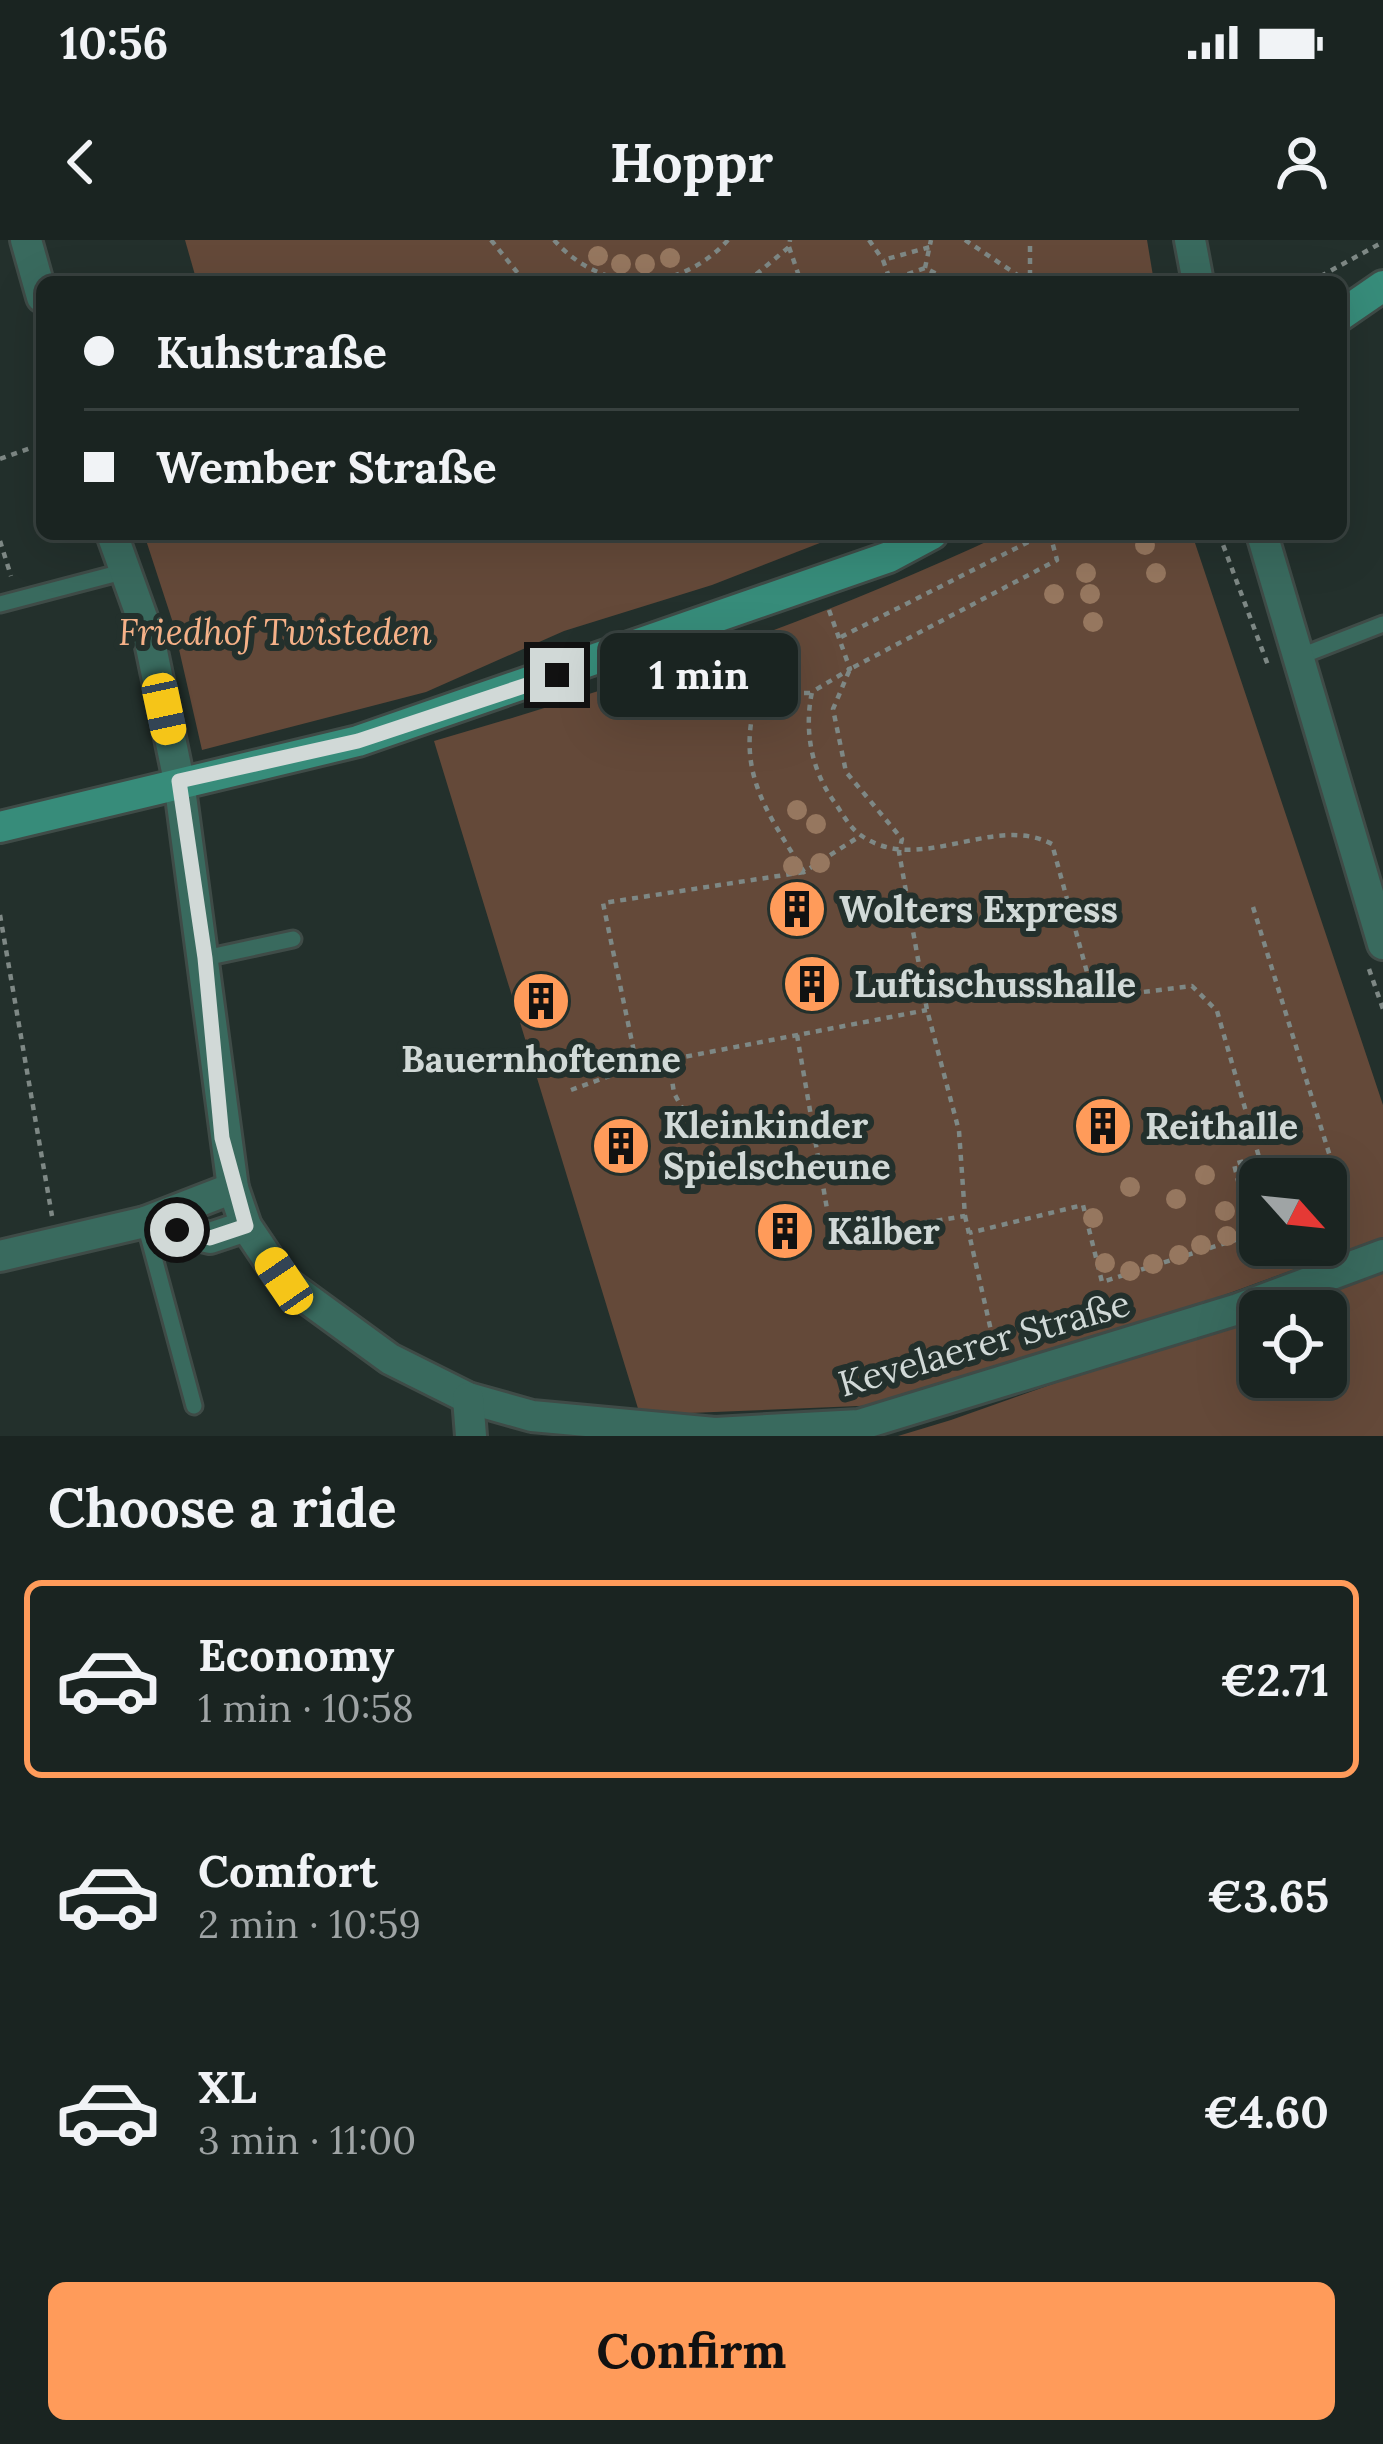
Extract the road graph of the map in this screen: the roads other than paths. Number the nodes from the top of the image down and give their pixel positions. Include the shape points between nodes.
1 (26, 240) edge
2 (1190, 240) edge
3 (36, 276) edge
4 (1197, 276) edge
5 (1383, 286) edge
6 (1347, 311) edge
7 (115, 540) edge
8 (919, 540) edge
9 (1264, 540) edge
10 (129, 570) junction
11 (0, 604) edge
12 (1383, 624) edge
13 (1295, 658) junction
14 (179, 781) junction
15 (0, 826) edge
16 (293, 939) dead end
17 (1383, 944) edge
18 (205, 958) junction
19 (233, 1188) junction
20 (145, 1222) junction
21 (246, 1226) junction
22 (1383, 1255) edge
23 (0, 1256) edge
24 (468, 1398) junction
25 (194, 1406) dead end
26 (471, 1436) edge

1 - 3 street
2 - 4 street
5 - 6 main road
7 - 10 street, Kevelaerer Straße
8 - 14 main road via 358,741
9 - 13 street
10 - 11 lane
10 - 14 street, Kevelaerer Straße
12 - 13 lane
13 - 17 street
14 - 15 main road
14 - 18 street, Kevelaerer Straße
16 - 18 lane
18 - 19 street, Kevelaerer Straße
19 - 20 street
19 - 21 street, Kevelaerer Straße
20 - 21 street via 210,1238
20 - 23 street
20 - 25 lane
21 - 24 street, Kevelaerer Straße via 284,1281 390,1359
22 - 24 street, Kevelaerer Straße via 1238,1309 859,1425 715,1433 532,1416
24 - 26 street

